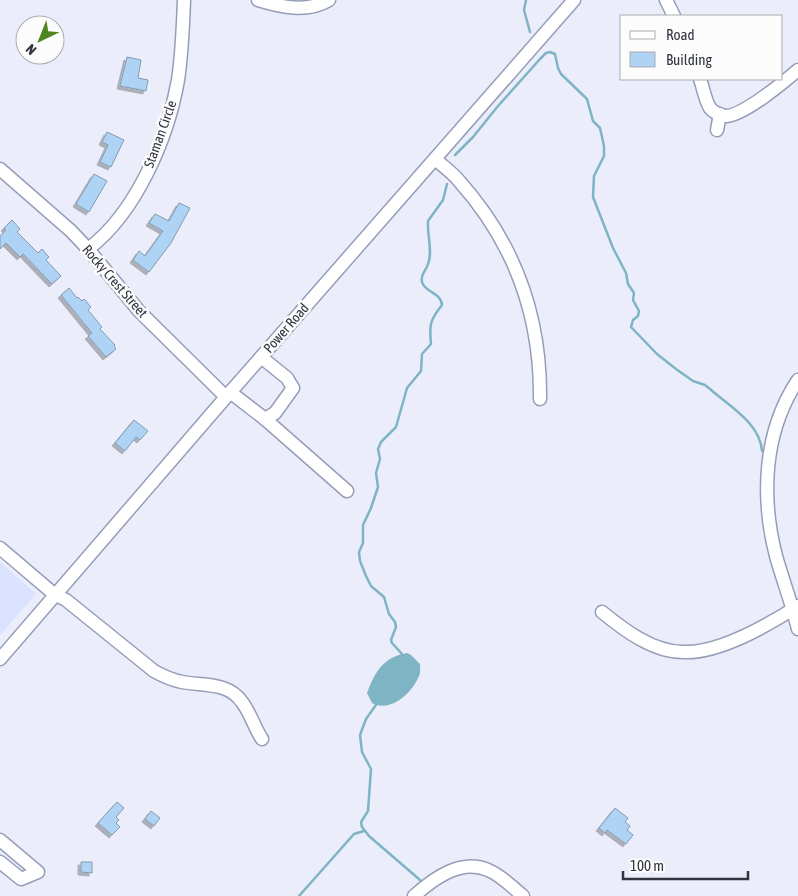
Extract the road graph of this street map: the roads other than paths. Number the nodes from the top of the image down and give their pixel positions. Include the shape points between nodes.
1 (184, 0) edge
2 (258, 0) edge
3 (329, 0) edge
4 (574, 0) edge
5 (666, 0) edge
6 (674, 15) edge
7 (798, 70) edge
8 (700, 80) edge
9 (720, 114) junction
10 (717, 130) dead end
11 (435, 159) junction
12 (0, 169) edge
13 (88, 249) junction
14 (261, 357) junction
15 (798, 380) edge
16 (228, 395) junction
17 (540, 398) dead end
18 (265, 419) junction
19 (347, 491) dead end
20 (0, 548) edge
21 (54, 594) junction
22 (795, 607) edge
23 (602, 612) dead end
24 (798, 629) edge
25 (0, 659) edge
26 (262, 740) dead end
27 (0, 840) edge
28 (0, 862) edge
29 (414, 896) edge
30 (523, 896) edge

1 - 13 street, Staman Circle via 178,80 157,149 127,206 112,227
2 - 3 street via 292,8
4 - 11 street, Power Road
5 - 6 street
7 - 9 street via 749,106 726,116
8 - 9 street via 710,108
9 - 10 street
11 - 14 street, Power Road
11 - 17 street via 459,181 493,224 517,270 538,350
12 - 13 street, Rocky Crest Street
13 - 16 street, Rocky Crest Street via 139,311
14 - 16 street, Power Road
14 - 18 street via 293,388 275,414
15 - 22 street via 773,432 767,467 768,519 776,556
16 - 18 street, Rocky Crest Street
16 - 21 street, Power Road
18 - 19 street, Rocky Crest Street
20 - 21 street
21 - 25 street, Power Road
21 - 26 street via 164,677 224,688 234,693
22 - 23 street via 710,650 682,652 642,640
22 - 24 street
27 - 28 street via 38,872 21,879
29 - 30 street via 440,875 471,866 487,869

